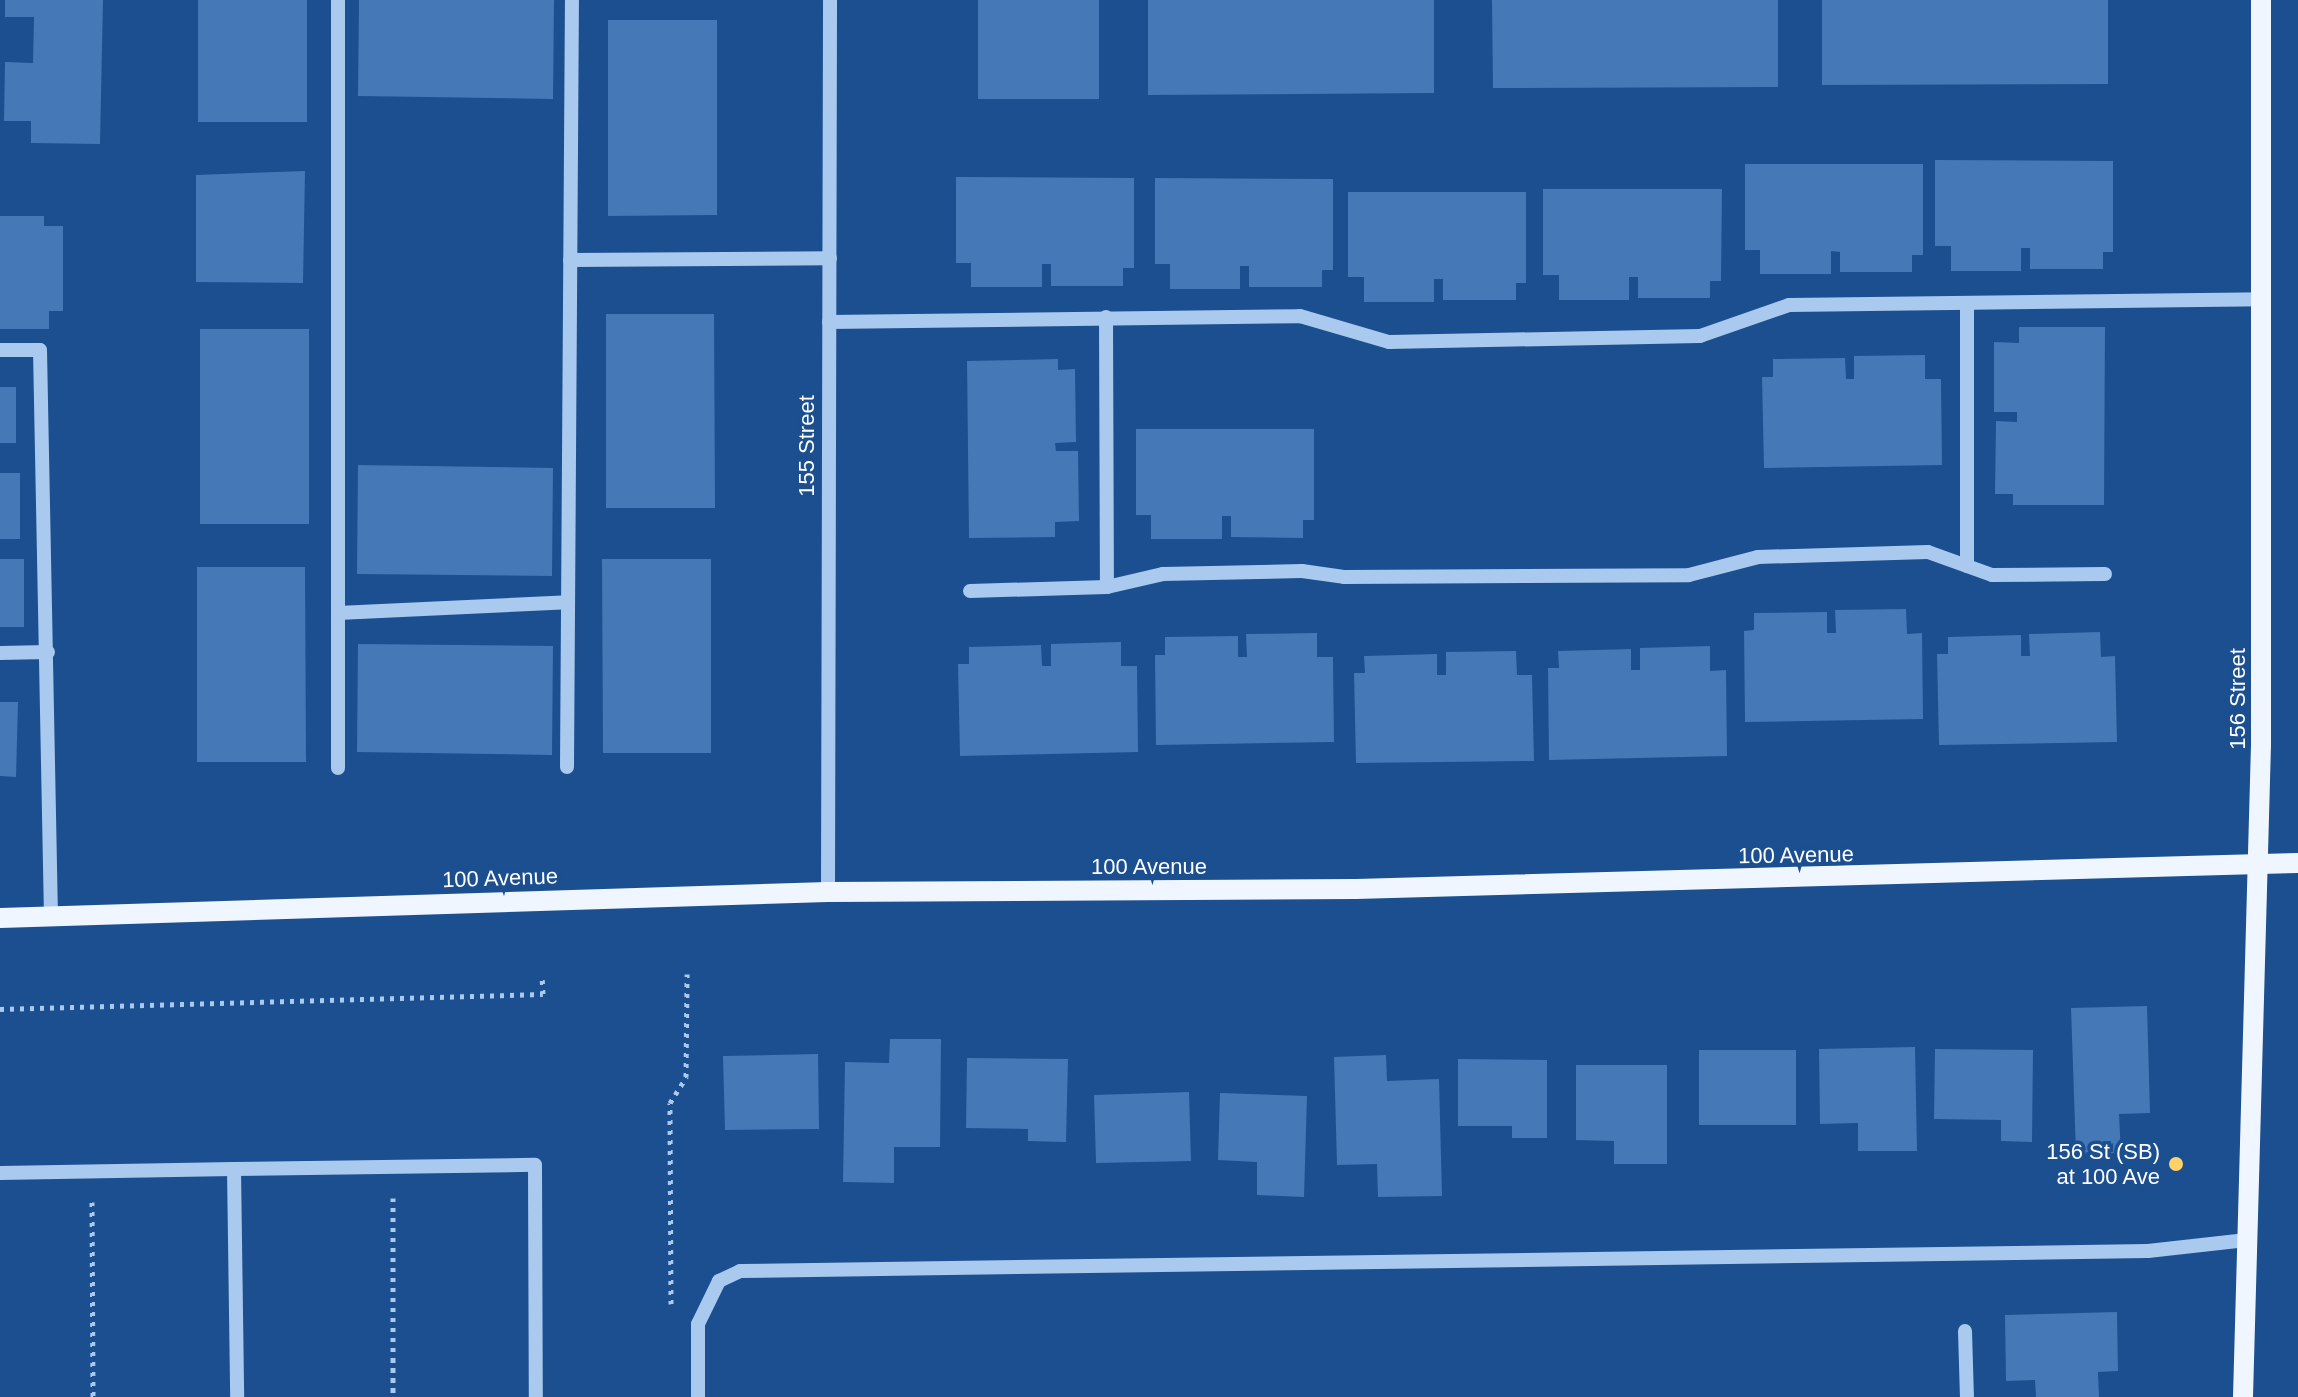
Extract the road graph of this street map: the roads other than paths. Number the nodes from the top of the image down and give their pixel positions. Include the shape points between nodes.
1 (338, 0) edge
2 (572, 0) edge
3 (830, 0) edge
4 (2261, 0) edge
5 (830, 258) junction
6 (570, 260) junction
7 (2264, 299) junction
8 (1967, 304) junction
9 (1106, 317) junction
10 (829, 322) junction
11 (0, 350) edge
12 (1967, 566) junction
13 (2105, 574) dead end
14 (1107, 587) junction
15 (970, 591) dead end
16 (568, 602) junction
17 (338, 613) junction
18 (48, 652) junction
19 (0, 653) edge
20 (567, 767) dead end
21 (338, 768) dead end
22 (2298, 863) edge
23 (2256, 864) junction
24 (828, 892) junction
25 (51, 917) junction
26 (0, 918) edge
27 (234, 1169) junction
28 (0, 1173) edge
29 (2246, 1240) junction
30 (1965, 1331) dead end
31 (237, 1397) edge
32 (536, 1397) edge
33 (698, 1397) edge
34 (1967, 1397) edge
35 (2243, 1397) edge

1 - 17 street
2 - 6 street
3 - 5 street, 155 Street
4 - 7 main road, 156 Street
5 - 6 street
5 - 10 street, 155 Street
6 - 16 street
7 - 8 street
7 - 23 main road, 156 Street
8 - 9 street via 1789,305 1700,336 1420,341 1380,340 1300,316
8 - 12 street
9 - 10 street
9 - 14 street
10 - 24 street, 155 Street
11 - 18 street via 40,350
12 - 13 street via 1992,575
12 - 14 street via 1928,552 1758,557 1689,575 1344,577 1302,571 1163,574
14 - 15 street
16 - 17 street
16 - 20 street
17 - 21 street
18 - 19 street
18 - 25 street
22 - 23 main road, 100 Avenue
23 - 24 main road, 100 Avenue via 1356,889
23 - 29 main road, 156 Street
24 - 25 main road, 100 Avenue
25 - 26 main road, 100 Avenue
27 - 28 street
27 - 31 street
27 - 32 street via 535,1165
29 - 33 street via 2148,1251 740,1271 719,1281 698,1324
29 - 35 main road, 156 Street
30 - 34 street

